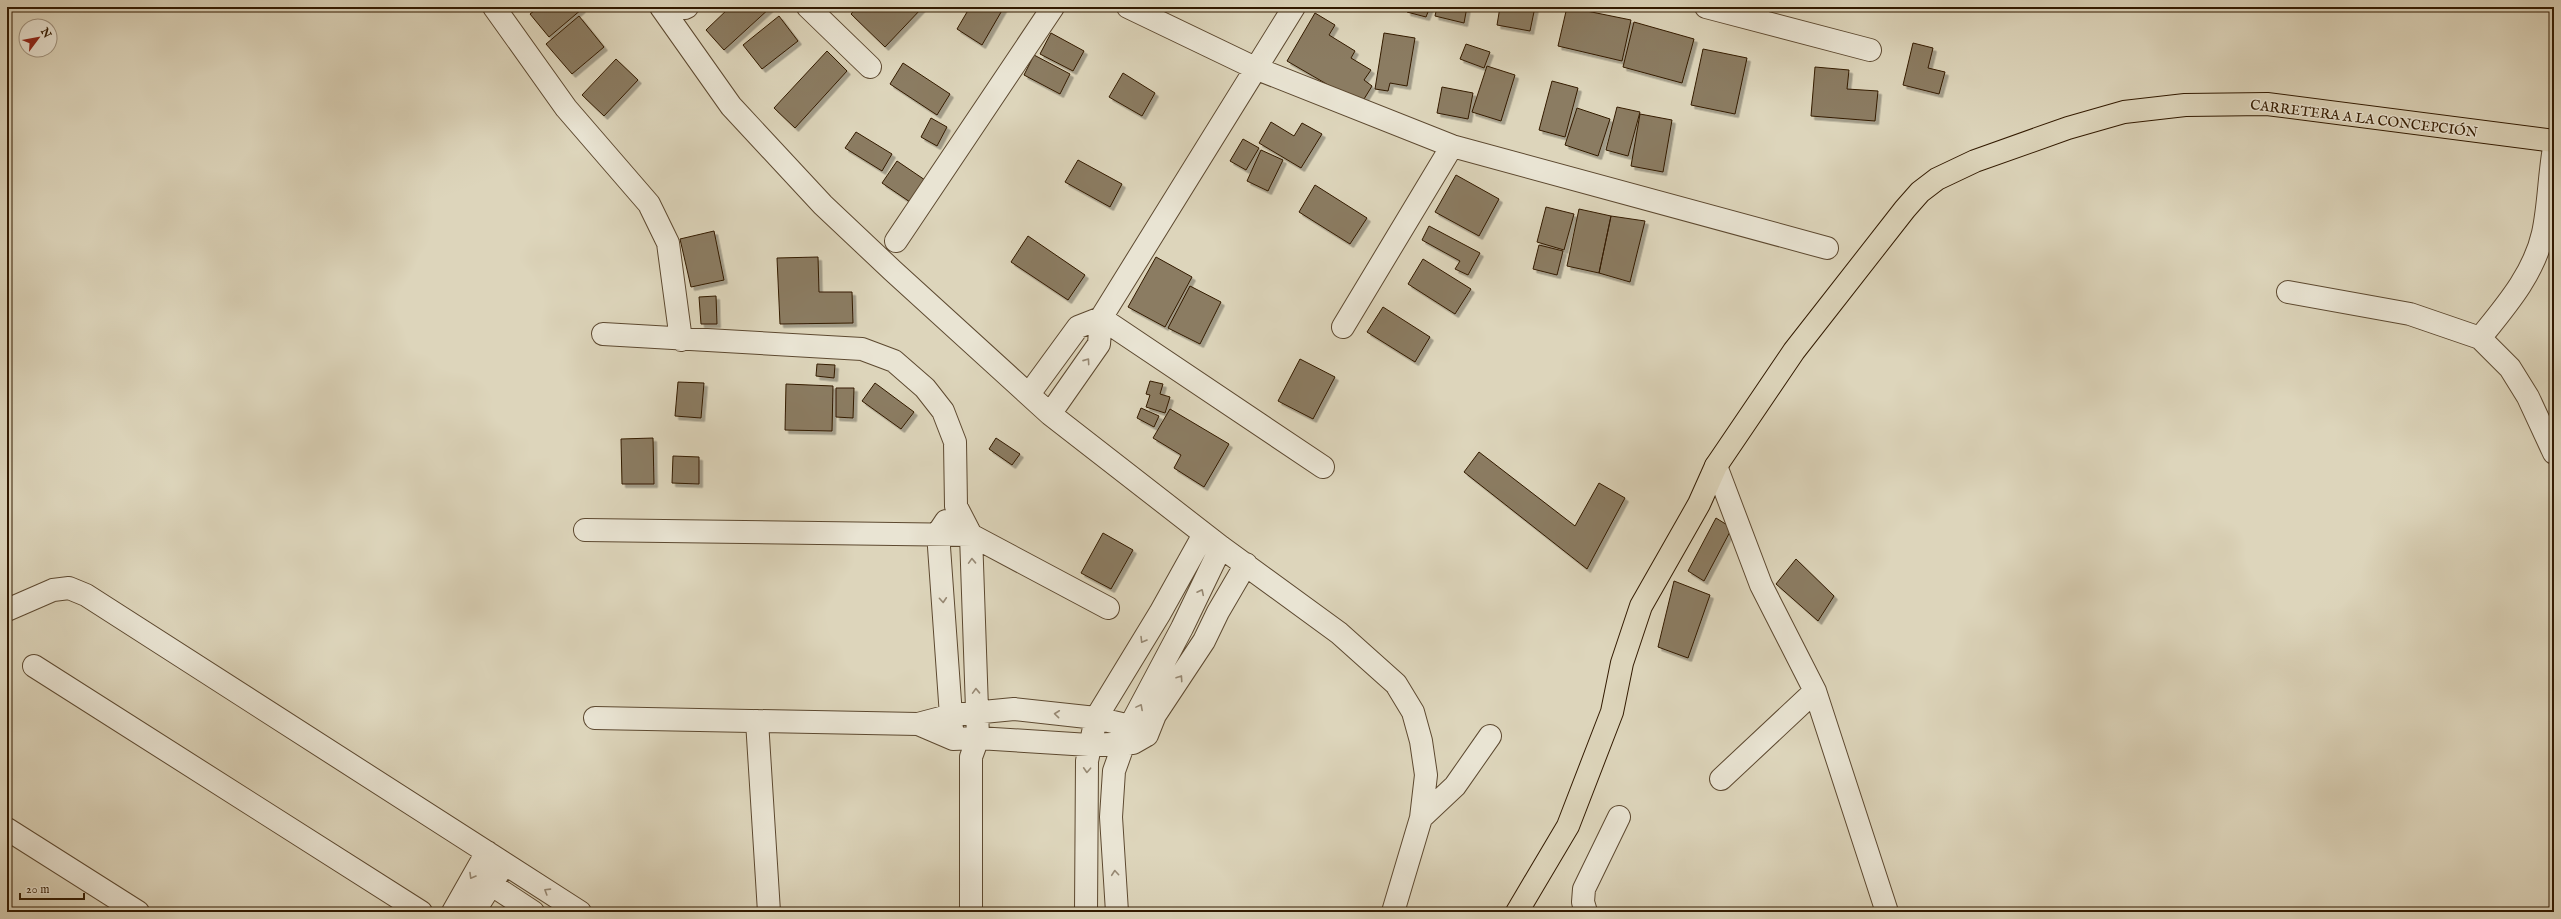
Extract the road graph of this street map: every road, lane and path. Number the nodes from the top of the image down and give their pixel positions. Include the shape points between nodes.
1 (494, 7) edge
2 (661, 7) edge
3 (808, 7) edge
4 (1053, 7) edge
5 (1128, 7) edge
6 (1294, 7) edge
7 (1706, 7) edge
8 (1870, 50) dead end
9 (870, 67) dead end
10 (1255, 68) junction
11 (2554, 141) edge
12 (1452, 146) junction
13 (2554, 148) edge
14 (896, 240) dead end
15 (1827, 248) dead end
16 (2288, 292) dead end
17 (1101, 318) junction
18 (1343, 327) dead end
19 (603, 334) dead end
20 (2480, 338) junction
21 (681, 340) junction
22 (1029, 394) junction
23 (1050, 414) junction
24 (2554, 453) edge
25 (1716, 466) junction
26 (1323, 467) dead end
27 (956, 506) junction
28 (585, 530) dead end
29 (938, 533) junction
30 (1204, 534) junction
31 (971, 535) junction
32 (1222, 547) junction
33 (1250, 566) junction
34 (1108, 608) dead end
35 (7, 610) edge
36 (1160, 613) junction
37 (1182, 628) junction
38 (1204, 640) junction
39 (34, 666) dead end
40 (1815, 691) junction
41 (977, 713) junction
42 (952, 716) junction
43 (595, 718) dead end
44 (1096, 718) junction
45 (756, 721) junction
46 (918, 724) junction
47 (1133, 735) junction
48 (1490, 736) dead end
49 (952, 739) junction
50 (1089, 745) junction
51 (974, 748) junction
52 (1721, 779) dead end
53 (1619, 817) dead end
54 (1421, 818) junction
55 (7, 828) edge
56 (487, 852) junction
57 (504, 864) junction
58 (492, 885) junction
59 (138, 912) edge
60 (421, 912) edge
61 (453, 912) edge
62 (474, 912) edge
63 (533, 912) edge
64 (580, 912) edge
65 (769, 912) edge
66 (971, 912) edge
67 (1086, 912) edge
68 (1118, 912) edge
69 (1393, 912) edge
70 (1517, 912) edge
71 (1586, 912) edge
72 (1887, 912) edge

1 - 21 street via 566,108 649,204 668,243
2 - 22 street via 731,106 823,205
3 - 9 street
4 - 14 street
5 - 10 street
6 - 10 street
7 - 8 street
10 - 12 street
10 - 17 street
11 - 25 main road, CARRETERA A LA CONCEPCIÓN via 2267,104 2185,105 2124,112 2068,128 1975,161 1937,179 1920,192 1905,209 1794,351
12 - 15 street
12 - 18 street
13 - 20 street via 2543,233 2532,263 2511,299
16 - 20 street via 2410,314
17 - 22 street via 1078,327
23 -> 17 street via 1099,344
17 - 26 street
19 - 21 street
20 - 24 street via 2510,368 2528,397
21 - 27 street via 862,348 894,362 924,388 943,411 955,442
22 - 23 street
23 - 30 street
25 - 40 street via 1761,585
25 - 70 main road, CARRETERA A LA CONCEPCIÓN via 1699,504 1641,606 1622,663 1612,712 1568,826
27 - 29 street
27 - 31 street
28 - 29 street
29 - 31 street
29 -> 42 street
30 - 32 street
30 - 36 street
31 - 34 street
41 -> 31 street
32 - 33 street
37 -> 32 street
33 - 38 street via 1218,612
33 - 54 street via 1339,632 1396,684 1413,712 1422,741 1426,775
35 - 56 street via 53,590 69,588 86,595
36 - 37 street
36 -> 44 street
37 - 38 street
47 -> 37 street
47 -> 38 street via 1155,715
39 - 60 street
40 - 52 street
40 - 72 street
41 - 42 street
44 -> 41 street via 1014,709
41 - 51 street
42 - 46 street
42 - 49 street
43 - 45 street
44 - 47 street
44 - 50 street
45 - 46 street
45 - 65 street
46 - 49 street
47 - 50 street
68 -> 47 street via 1111,817 1114,771
48 - 54 street via 1455,786
49 - 51 street
50 - 51 street
50 -> 67 street via 1086,792
51 - 66 street
53 - 71 street via 1584,889 1583,902
54 - 69 street
55 - 59 street
56 - 57 street
56 -> 61 street
57 - 58 street
64 -> 57 street
58 - 62 street
58 - 63 street

